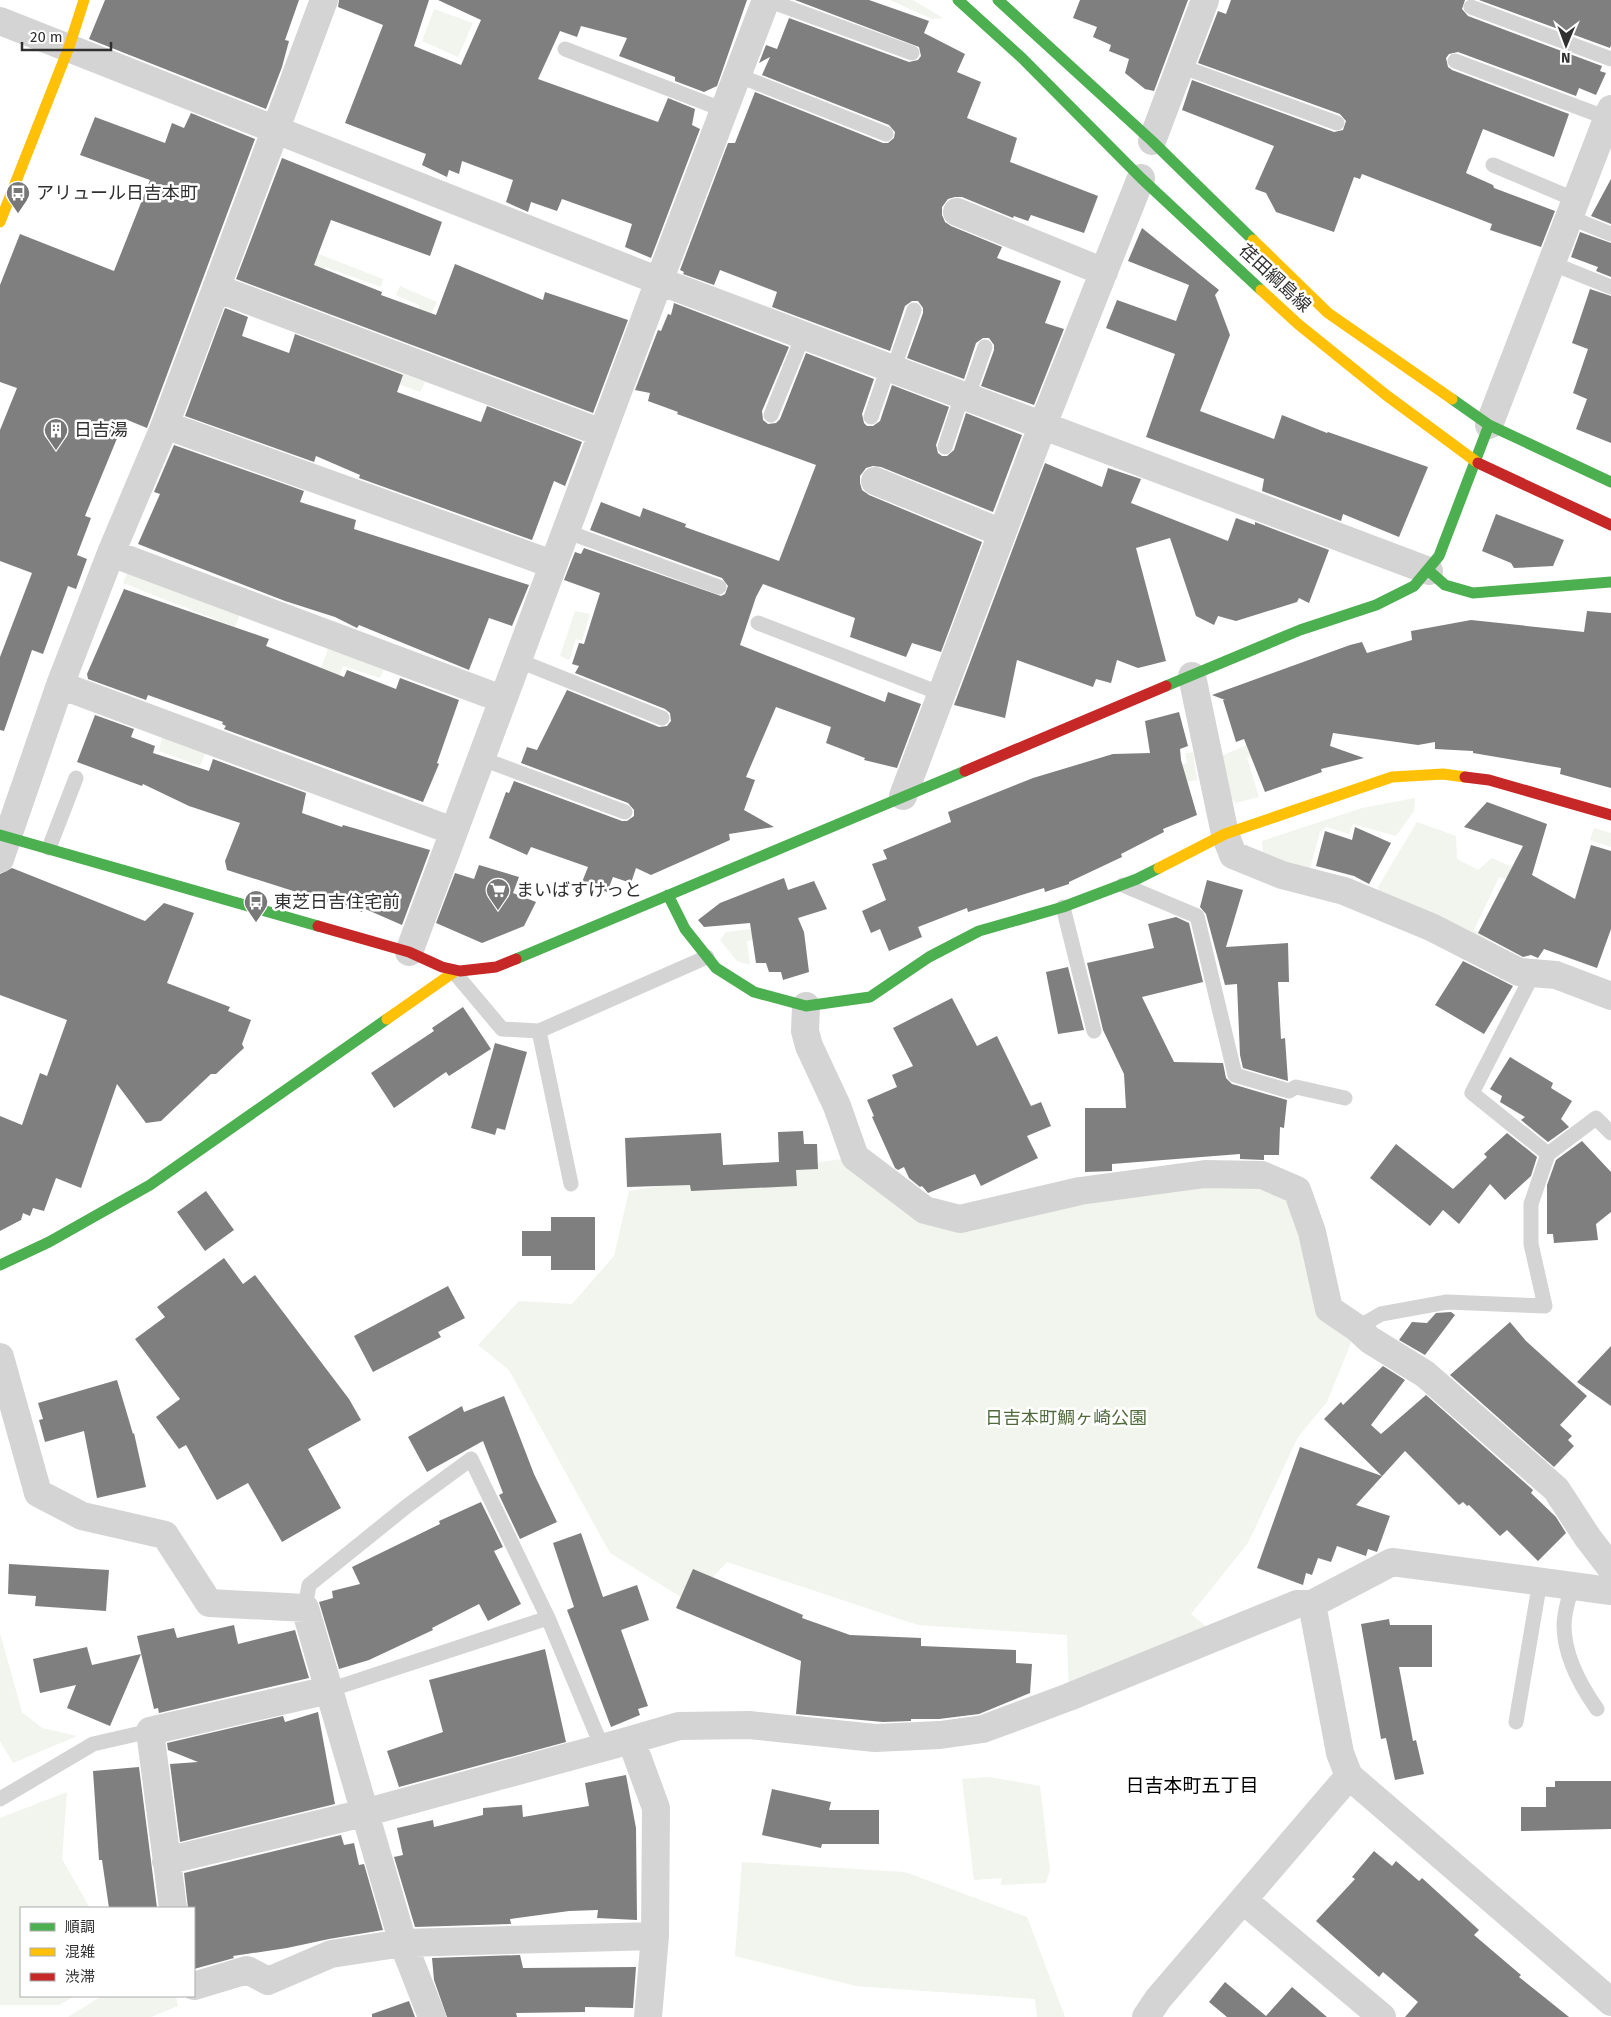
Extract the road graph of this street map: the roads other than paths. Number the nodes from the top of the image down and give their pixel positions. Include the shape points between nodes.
1 (84, 0) edge
2 (324, 0) edge
3 (767, 0) edge
4 (958, 0) edge
5 (998, 0) edge
6 (1205, 0) edge
7 (1471, 8) dead end
8 (0, 21) edge
9 (69, 47) junction
10 (565, 48) dead end
11 (912, 53) dead end
12 (1611, 59) edge
13 (1455, 61) dead end
14 (1180, 66) junction
15 (737, 75) junction
16 (724, 110) junction
17 (1609, 113) edge
18 (1337, 123) dead end
19 (275, 131) junction
20 (886, 134) dead end
21 (1152, 141) junction
22 (1493, 165) dead end
23 (1141, 178) junction
24 (1573, 209) junction
25 (957, 212) dead end
26 (0, 222) edge
27 (1611, 234) edge
28 (1551, 263) junction
29 (1104, 272) junction
30 (658, 281) junction
31 (1611, 287) edge
32 (216, 288) junction
33 (914, 310) dead end
34 (803, 336) junction
35 (984, 347) dead end
36 (890, 369) junction
37 (964, 397) junction
38 (771, 415) dead end
39 (871, 417) dead end
40 (165, 425) junction
41 (1489, 425) junction
42 (1042, 427) junction
43 (602, 433) junction
44 (945, 447) dead end
45 (1476, 462) junction
46 (875, 480) dead end
47 (1611, 482) edge
48 (1611, 525) edge
49 (565, 531) junction
50 (1002, 533) junction
51 (111, 553) junction
52 (552, 564) junction
53 (1429, 571) junction
54 (1611, 582) edge
55 (720, 587) dead end
56 (758, 624) dead end
57 (517, 660) junction
58 (1192, 676) junction
59 (60, 684) junction
60 (942, 694) junction
61 (502, 699) junction
62 (662, 718) dead end
63 (480, 758) junction
64 (76, 778) dead end
65 (903, 796) junction
66 (625, 812) dead end
67 (1611, 815) edge
68 (453, 831) junction
69 (1225, 834) junction
70 (3, 844) edge
71 (49, 848) junction
72 (1122, 885) junction
73 (668, 895) junction
74 (1063, 907) junction
75 (409, 952) junction
76 (707, 957) junction
77 (454, 972) junction
78 (1533, 974) junction
79 (1611, 995) edge
80 (806, 1006) junction
81 (539, 1031) junction
82 (1094, 1031) dead end
83 (1345, 1098) dead end
84 (1611, 1134) edge
85 (1548, 1154) junction
86 (571, 1184) dead end
87 (0, 1265) edge
88 (1357, 1328) junction
89 (0, 1357) edge
90 (1611, 1568) edge
91 (1540, 1581) junction
92 (1572, 1586) junction
93 (1611, 1591) edge
94 (1312, 1604) junction
95 (305, 1608) junction
96 (548, 1618) junction
97 (329, 1690) junction
98 (1597, 1708) dead end
99 (1516, 1722) dead end
100 (150, 1731) junction
101 (631, 1740) junction
102 (602, 1747) junction
103 (1350, 1776) junction
104 (0, 1800) edge
105 (364, 1813) junction
106 (166, 1861) junction
107 (1243, 1900) junction
108 (173, 1907) edge
109 (655, 1936) junction
110 (403, 1943) junction
111 (195, 1986) edge
112 (1611, 2002) edge
113 (432, 2017) edge
114 (648, 2017) edge
115 (1146, 2017) edge
116 (1382, 2017) edge

1 - 9 street
2 - 19 street
3 - 11 lane
3 - 15 street
4 - 23 street, 荏田綱島線 via 1022,58
5 - 21 street, 荏田綱島線
6 - 14 street
7 - 12 lane
8 - 9 street
9 - 19 street
9 - 26 street
10 - 16 lane
13 - 17 lane
14 - 18 lane
14 - 21 street
15 - 16 street
15 - 20 lane
16 - 30 street
17 - 24 street
19 - 30 street
19 - 32 street
21 - 41 street, 荏田綱島線 via 1328,313
22 - 24 lane
23 - 29 street
23 - 45 street, 荏田綱島線 via 1298,324
24 - 27 lane
24 - 28 street
25 - 29 street
28 - 31 lane
28 - 41 street
29 - 42 street
30 - 34 street
30 - 43 street
32 - 40 street
32 - 43 street
33 - 36 lane
34 - 36 street
34 - 38 lane
35 - 37 lane
36 - 37 street
36 - 39 lane
37 - 42 street
37 - 44 lane
40 - 51 street
40 - 52 street
41 - 45 street
41 - 47 street, 荏田綱島線
42 - 50 street
42 - 53 street
43 - 49 street
45 - 48 street, 荏田綱島線
45 - 53 street via 1439,556
46 - 50 street
49 - 52 street
49 - 55 lane
50 - 60 street
51 - 59 street
51 - 61 street
52 - 57 street
53 - 54 street via 1445,586 1473,593
53 - 58 street via 1413,587 1392,598 1300,630
56 - 60 lane
57 - 61 street
57 - 62 lane
58 - 65 street
58 - 69 street
59 - 68 street
59 - 70 street
60 - 65 street
61 - 63 street
63 - 66 lane
63 - 68 street
64 - 71 lane
65 - 73 street
67 - 69 street via 1489,780 1443,774 1392,776
68 - 75 street
69 - 72 street
69 - 78 street via 1233,855 1282,875 1344,891 1431,927 1519,972
70 - 71 street
71 - 75 street
72 - 74 street
72 - 83 lane via 1198,916 1235,1075 1289,1090 1296,1087
73 - 76 street via 685,929
73 - 77 street via 496,967
74 - 80 street via 979,931 929,957 870,997
74 - 82 lane
75 - 77 street
76 - 80 street via 716,968 754,992
76 - 81 lane
77 - 81 lane via 502,1029
77 - 87 street via 150,1185 49,1242
78 - 79 street via 1556,975
78 - 85 lane via 1472,1093
80 - 88 street via 808,1046 837,1106 855,1157 925,1210 960,1219 1080,1191 1205,1174 1262,1175 1297,1190 1312,1232 1329,1309
81 - 86 lane
84 - 85 lane via 1596,1118
85 - 88 lane via 1531,1204 1532,1244 1545,1306 1447,1302 1381,1314
88 - 90 street via 1370,1340 1425,1374 1556,1489
89 - 95 street via 38,1493 82,1516 166,1535 209,1603
91 - 92 street
91 - 94 street via 1392,1562
91 - 99 lane
92 - 93 street
92 - 98 lane via 1564,1625 1569,1652 1580,1684
94 - 101 street via 1297,1604 984,1729 874,1738 749,1725 679,1726
94 - 103 street via 1340,1752
95 - 96 lane via 308,1585 471,1459
95 - 97 street
96 - 97 lane
96 - 102 lane
97 - 100 street
97 - 105 street
100 - 104 lane via 93,1744
100 - 106 street
101 - 102 street
101 - 109 street via 656,1808
102 - 105 street
103 - 107 street
103 - 112 street
105 - 106 street
105 - 110 street
106 - 108 street
107 - 115 street
107 - 116 street
109 - 110 street
109 - 114 street
110 - 111 street via 331,1954 268,1981 247,1970
110 - 113 street

